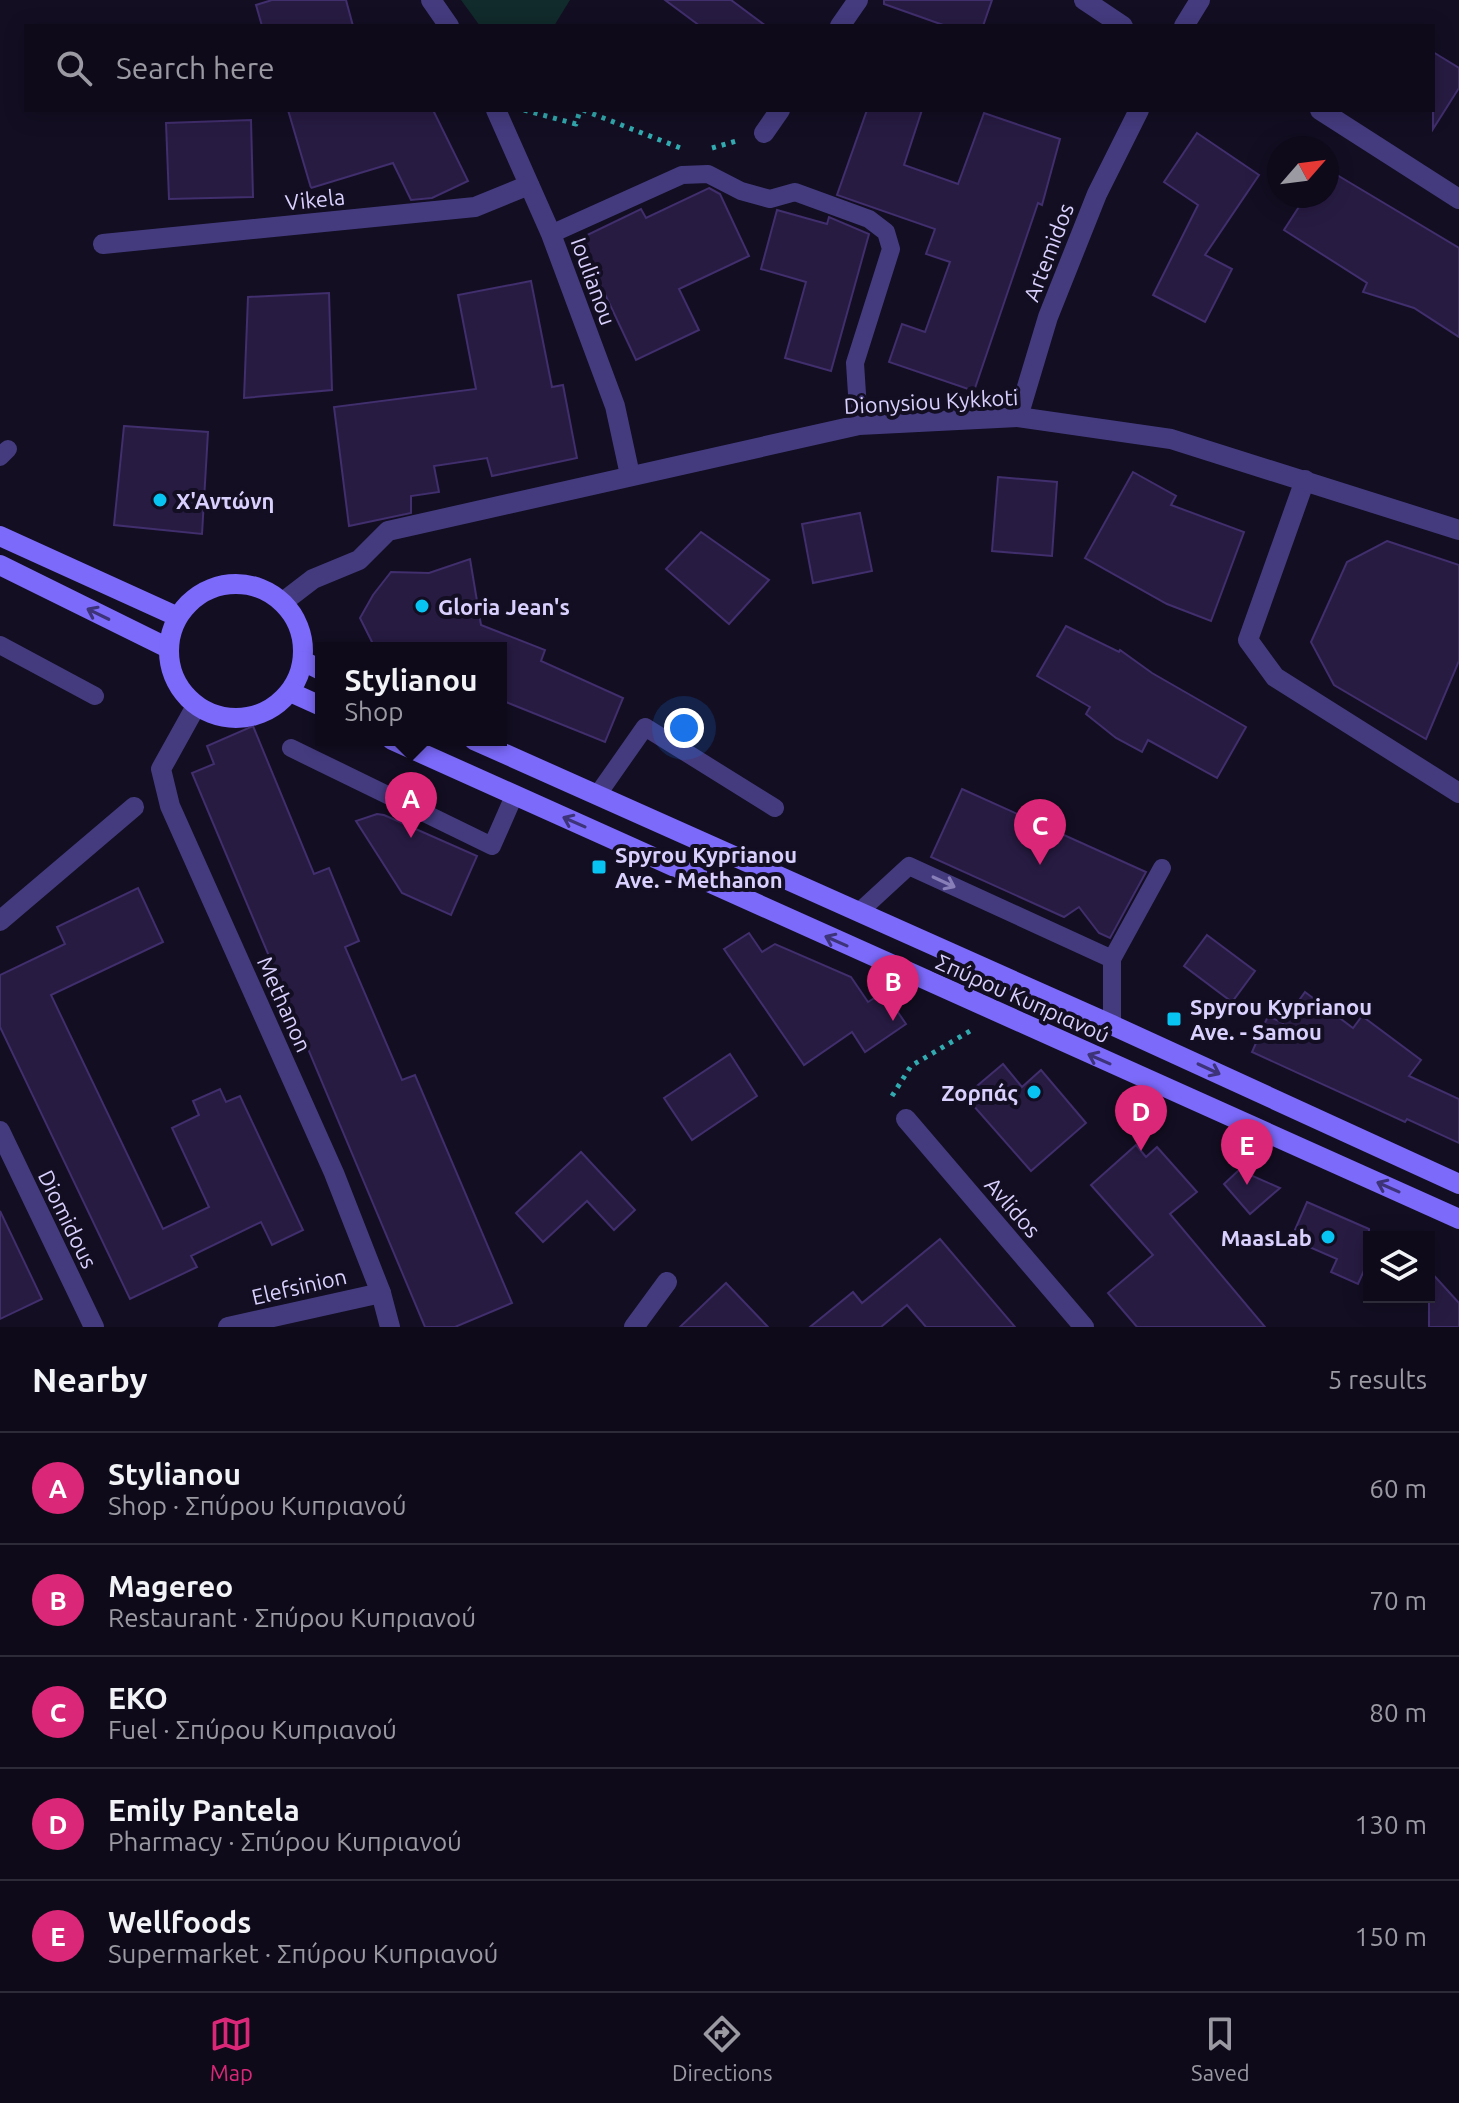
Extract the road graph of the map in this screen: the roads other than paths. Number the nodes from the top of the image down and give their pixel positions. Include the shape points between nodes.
1 (431, 0) edge
2 (858, 0) edge
3 (1084, 0) edge
4 (1200, 0) edge
5 (448, 24) edge
6 (841, 24) edge
7 (1120, 24) edge
8 (1185, 24) edge
9 (497, 112) edge
10 (779, 112) edge
11 (1138, 112) edge
12 (1323, 112) edge
13 (764, 133) road end
14 (529, 185) junction
15 (1459, 199) edge
16 (551, 234) junction
17 (103, 244) dead end
18 (1018, 417) junction
19 (859, 425) junction
20 (630, 475) junction
21 (1305, 480) junction
22 (1459, 530) edge
23 (0, 536) edge
24 (0, 565) edge
25 (283, 602) junction
26 (176, 616) junction
27 (0, 645) edge
28 (168, 648) junction
29 (312, 665) edge
30 (290, 692) junction
31 (95, 696) dead end
32 (315, 703) edge
33 (196, 706) junction
34 (405, 746) edge
35 (488, 746) edge
36 (291, 748) dead end
37 (1459, 793) edge
38 (598, 794) junction
39 (514, 796) junction
40 (134, 807) dead end
41 (775, 808) dead end
42 (1162, 868) dead end
43 (859, 912) junction
44 (3, 914) edge
45 (1112, 959) junction
46 (1112, 1025) junction
47 (906, 1119) road end
48 (0, 1131) edge
49 (1459, 1184) edge
50 (1459, 1219) edge
51 (667, 1282) dead end
52 (381, 1293) junction
53 (94, 1327) edge
54 (228, 1327) edge
55 (390, 1327) edge
56 (634, 1327) edge
57 (1084, 1327) edge

1 - 5 street
2 - 6 street
3 - 7 street
4 - 8 street
9 - 14 street, Ioulianou
10 - 13 street
11 - 18 street, Artemidos via 1097,194 1048,317
12 - 15 street
14 - 16 street, Ioulianou
14 - 17 street, Vikela via 475,207
16 - 19 lane via 682,175 695,174 708,174 770,199 795,192 869,219 886,232 891,249 855,363
16 - 20 street, Ioulianou via 615,406
18 - 19 street, Dionysiou Kykkoti
18 - 21 street, Dionysiou Kykkoti via 1171,439
19 - 20 street, Dionysiou Kykkoti
20 - 25 street, Dionysiou Kykkoti via 388,531 359,560 313,579
21 - 22 street, Dionysiou Kykkoti
21 - 37 street via 1248,640 1275,677
23 - 26 main road
28 -> 24 main road
25 - 26 main road via 265,590 221,585 201,593
25 - 29 main road via 296,620
26 - 28 main road
27 - 31 lane
28 - 33 main road via 171,670
29 - 30 main road
30 - 32 main road
30 - 33 main road via 263,713 240,719
33 - 52 street, Methanon via 161,769 170,806 334,1173
34 - 39 main road, Σπύρου Κυπριανού
35 - 38 main road, Σπύρου Κυπριανού
36 - 39 lane via 492,846
38 - 41 lane via 645,727
38 - 43 main road, Σπύρου Κυπριανού
50 -> 39 main road, Σπύρου Κυπριανού
40 - 44 street
42 - 45 lane
43 -> 45 lane via 909,866
43 - 46 main road, Σπύρου Κυπριανού
45 - 46 lane
46 -> 49 main road, Σπύρου Κυπριανού
47 - 57 street, Avlidos
48 - 53 street, Diomidous
51 - 56 street
52 - 54 street, Elefsinion
52 - 55 street, Methanon

